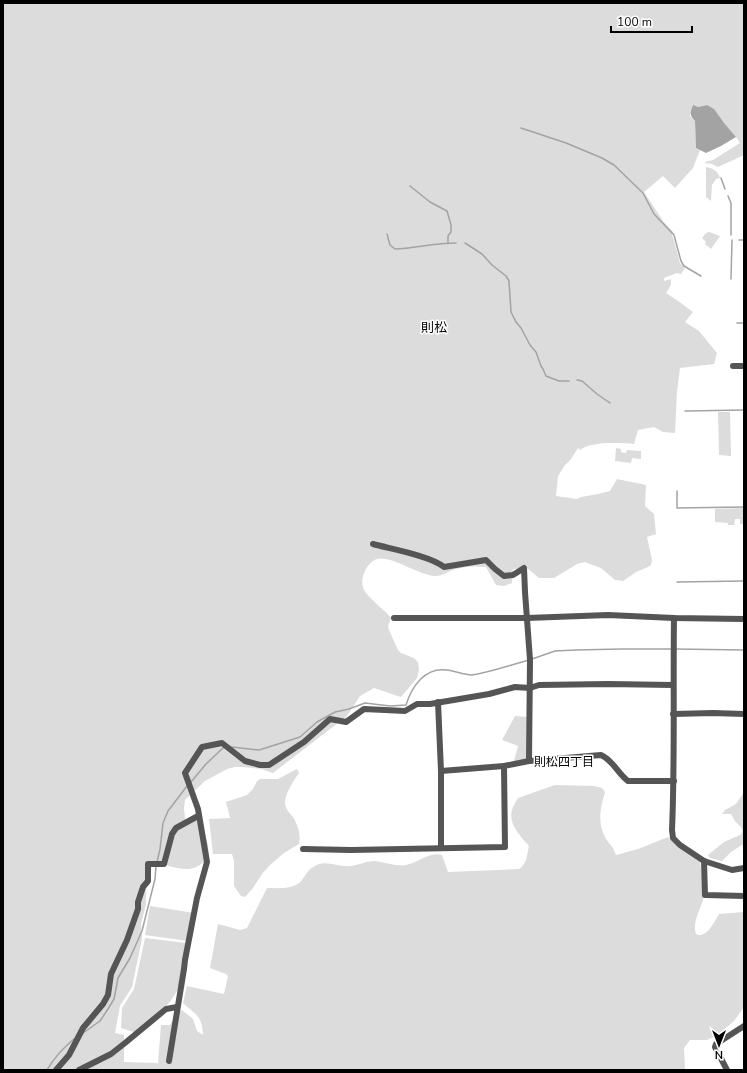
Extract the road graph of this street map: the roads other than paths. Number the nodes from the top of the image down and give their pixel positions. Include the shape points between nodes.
1 (733, 366) dead end
2 (744, 366) edge
3 (373, 544) dead end
4 (394, 618) dead end
5 (527, 618) junction
6 (674, 618) junction
7 (744, 619) edge
8 (673, 685) junction
9 (530, 688) junction
10 (438, 702) junction
11 (673, 714) junction
12 (744, 714) edge
13 (529, 761) junction
14 (504, 766) junction
15 (440, 771) junction
16 (674, 782) junction
17 (198, 816) junction
18 (441, 847) junction
19 (303, 849) dead end
20 (704, 861) junction
21 (744, 868) edge
22 (744, 896) edge
23 (177, 1007) junction
24 (744, 1026) edge
25 (170, 1061) dead end
26 (56, 1070) edge
27 (79, 1070) edge
28 (727, 1070) edge

1 - 2 street
3 - 5 street via 425,558 444,567 486,560 504,576 513,575 524,568
4 - 5 street
5 - 6 street via 608,615
5 - 9 street
6 - 7 street
6 - 8 street
8 - 9 street via 539,685
8 - 11 street
9 - 10 street via 515,687
9 - 13 street
10 - 15 street
10 - 17 street via 417,704 405,711 364,709 346,722 330,719 304,742 269,764 260,765 245,761 222,743 202,747 185,774 194,795
11 - 12 street
11 - 16 street
13 - 14 street
13 - 16 street via 601,755 628,781
14 - 15 street
14 - 18 street via 505,847
15 - 18 street
16 - 20 street via 673,838
17 - 23 street via 207,862 197,898
17 - 26 street via 176,828 164,864 148,864 148,881 143,887 127,940 111,974 108,995 83,1028 69,1055
18 - 19 street
20 - 21 street via 732,870
20 - 22 street via 705,894
23 - 25 street
23 - 27 street via 166,1009 111,1054
24 - 28 street via 716,1044 715,1047

